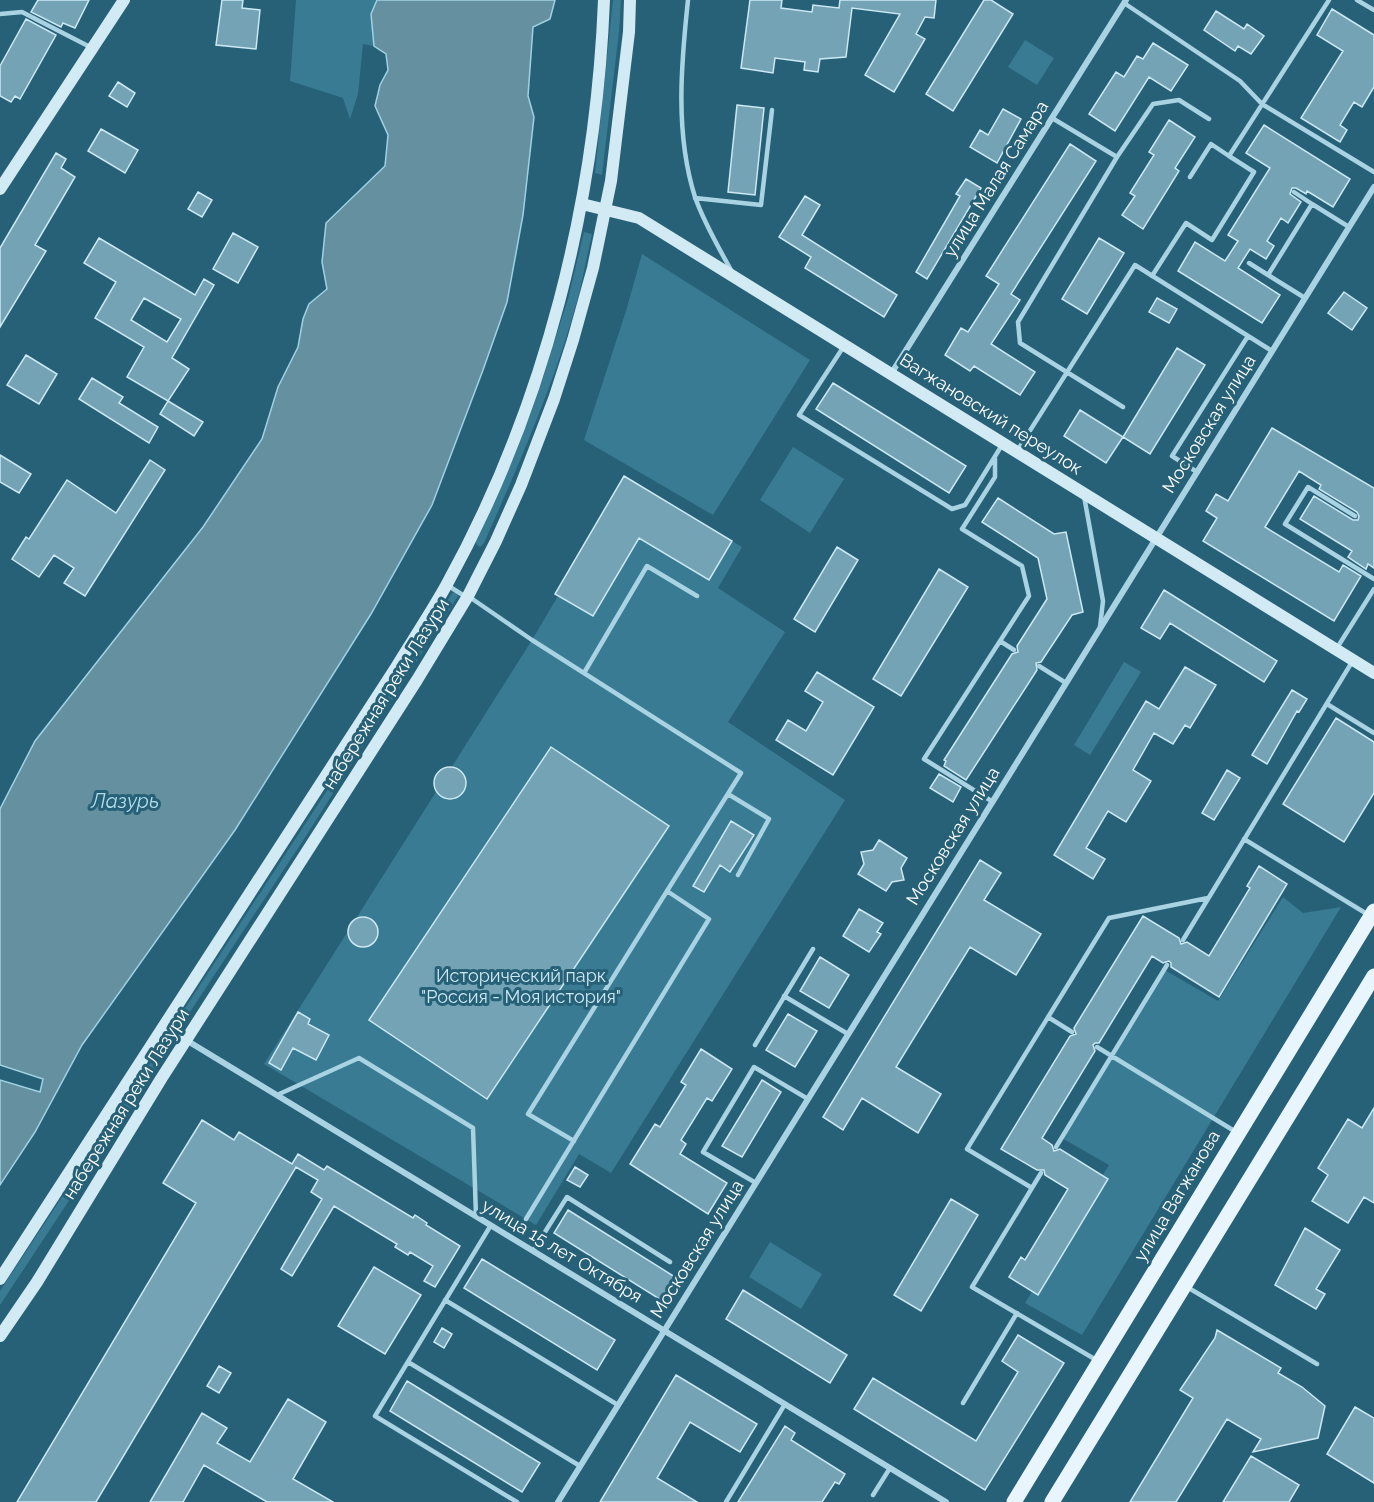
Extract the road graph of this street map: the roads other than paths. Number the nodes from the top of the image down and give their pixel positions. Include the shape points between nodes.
1 (124, 0) edge
2 (604, 0) edge
3 (630, 0) edge
4 (688, 0) edge
5 (1329, 0) edge
6 (1357, 0) edge
7 (1125, 2) edge
8 (1374, 10) edge
9 (0, 14) edge
10 (92, 48) junction
11 (1262, 104) junction
12 (772, 110) dead end
13 (1052, 118) junction
14 (1209, 119) dead end
15 (1229, 156) junction
16 (1117, 158) junction
17 (1374, 172) edge
18 (1190, 177) dead end
19 (1374, 187) edge
20 (0, 189) edge
21 (1294, 192) dead end
22 (695, 198) junction
23 (582, 204) junction
24 (1312, 204) junction
25 (606, 210) junction
26 (1349, 227) junction
27 (1249, 263) dead end
28 (1268, 275) junction
29 (1152, 276) junction
30 (735, 277) junction
31 (1305, 298) junction
32 (1248, 336) junction
33 (845, 345) junction
34 (1272, 351) junction
35 (1067, 372) junction
36 (891, 374) junction
37 (1123, 408) dead end
38 (1003, 443) junction
39 (1017, 452) junction
40 (995, 458) junction
41 (1197, 472) junction
42 (1084, 493) junction
43 (1355, 516) dead end
44 (1156, 538) junction
45 (1374, 579) edge
46 (447, 585) junction
47 (1374, 589) edge
48 (468, 596) junction
49 (697, 596) dead end
50 (1100, 629) junction
51 (1000, 641) junction
52 (1014, 650) dead end
53 (1336, 650) junction
54 (1353, 660) junction
55 (1039, 666) dead end
56 (584, 673) junction
57 (1374, 673) edge
58 (1066, 683) junction
59 (1327, 704) junction
60 (1374, 733) edge
61 (728, 794) junction
62 (993, 801) junction
63 (1244, 839) junction
64 (738, 875) dead end
65 (667, 891) junction
66 (1208, 898) junction
67 (1372, 913) edge
68 (1183, 940) dead end
69 (813, 949) dead end
70 (1167, 965) dead end
71 (1374, 976) edge
72 (784, 996) junction
73 (1048, 1017) junction
74 (163, 1026) junction
75 (1072, 1032) dead end
76 (848, 1034) junction
77 (186, 1040) junction
78 (755, 1045) dead end
79 (1097, 1047) dead end
80 (1112, 1056) junction
81 (277, 1095) junction
82 (808, 1099) junction
83 (1239, 1133) junction
84 (574, 1141) junction
85 (1056, 1147) dead end
86 (1041, 1173) dead end
87 (756, 1183) junction
88 (1032, 1188) junction
89 (476, 1216) junction
90 (526, 1219) dead end
91 (490, 1225) junction
92 (533, 1251) junction
93 (670, 1262) dead end
94 (0, 1280) edge
95 (1184, 1286) junction
96 (445, 1300) junction
97 (1017, 1313) junction
98 (664, 1331) junction
99 (0, 1336) edge
100 (408, 1362) junction
101 (1099, 1362) junction
102 (1317, 1364) dead end
103 (785, 1404) junction
104 (963, 1404) dead end
105 (618, 1405) junction
106 (580, 1466) junction
107 (891, 1468) junction
108 (873, 1495) dead end
109 (517, 1502) edge
110 (558, 1502) edge
111 (726, 1502) edge
112 (946, 1502) edge
113 (1014, 1502) edge
114 (1052, 1502) edge

1 - 10 main road
2 - 23 main road, набережная реки Лазури
3 - 25 main road, набережная реки Лазури
4 - 22 lane via 681,118
5 - 11 lane
6 - 8 lane
7 - 11 lane via 1240,81
7 - 13 street, улица Малая Самара
9 - 10 lane via 22,12
10 - 20 main road
11 - 15 lane
11 - 17 lane
12 - 22 lane via 761,205
13 - 16 lane
13 - 36 street, улица Малая Самара
14 - 16 lane via 1179,100 1153,104
15 - 18 lane via 1211,144
15 - 29 lane via 1254,172 1212,240 1186,223
16 - 35 lane via 1018,322 1020,343
19 - 26 street, Московская улица
21 - 24 lane
22 - 30 lane
23 - 25 main road, Вагжановский переулок
23 - 46 main road, набережная реки Лазури via 556,310 522,418
24 - 26 lane
24 - 28 lane
25 - 30 main road, Вагжановский переулок via 639,218
25 - 48 main road, набережная реки Лазури via 582,311 547,418 509,513
26 - 31 street, Московская улица
27 - 28 lane
28 - 31 lane
29 - 32 lane
29 - 35 lane via 1135,265
30 - 33 main road, Вагжановский переулок
31 - 34 street, Московская улица
32 - 34 lane
32 - 41 lane via 1172,456
33 - 36 main road, Вагжановский переулок
33 - 40 lane via 799,415 952,509 965,505
34 - 41 street, Московская улица
35 - 37 lane
35 - 39 lane
36 - 38 main road, Вагжановский переулок
38 - 39 main road, Вагжановский переулок
38 - 40 lane
39 - 42 main road, Вагжановский переулок
40 - 51 lane via 995,477 962,529 1022,566 1029,596
41 - 44 street, Московская улица
42 - 44 main road, Вагжановский переулок
42 - 50 lane via 1103,601
43 - 45 lane via 1308,487 1285,524
44 - 50 street, Московская улица
44 - 53 main road, Вагжановский переулок
46 - 48 lane
46 - 74 main road, набережная реки Лазури
47 - 53 lane
48 - 56 lane
48 - 77 main road, набережная реки Лазури
49 - 56 lane via 647,566
50 - 58 street, Московская улица
51 - 52 lane
51 - 62 lane via 924,759
53 - 54 main road, Вагжановский переулок
54 - 57 main road, Вагжановский переулок
54 - 59 lane
55 - 58 lane
56 - 61 lane via 741,773
58 - 62 street, Московская улица
59 - 60 lane
59 - 63 lane
61 - 64 lane via 770,819
61 - 65 lane
62 - 76 street, Московская улица
63 - 66 lane
63 - 67 lane
65 - 84 lane via 710,919
65 - 84 lane via 528,1114
66 - 68 lane
66 - 73 lane via 1109,918
67 - 83 main road, улица Вагжанова
69 - 72 lane
70 - 80 lane
71 - 95 main road
72 - 76 lane
72 - 78 lane
73 - 75 lane
73 - 88 lane via 967,1149
74 - 77 street, улица 15 лет Октября
74 - 94 main road, набережная реки Лазури
76 - 82 street, Московская улица
77 - 81 street, улица 15 лет Октября
77 - 99 main road, набережная реки Лазури
79 - 80 lane
80 - 83 lane
80 - 85 lane
81 - 89 street, улица 15 лет Октября
81 - 89 lane via 359,1058 472,1128
82 - 87 street, Московская улица
82 - 87 lane via 754,1066 703,1152
83 - 101 main road, улица Вагжанова
84 - 90 lane
86 - 88 lane
87 - 98 street, Московская улица
88 - 97 lane via 972,1287
89 - 91 street, улица 15 лет Октября
91 - 92 street, улица 15 лет Октября
91 - 96 lane
92 - 93 lane via 567,1197
92 - 98 street, улица 15 лет Октября
95 - 102 lane
95 - 114 main road
96 - 100 lane
96 - 105 lane
97 - 101 lane
97 - 104 lane
98 - 103 street, улица 15 лет Октября
98 - 105 street, Московская улица
100 - 106 lane
100 - 109 lane via 375,1416
101 - 113 main road, улица Вагжанова
103 - 107 street, улица 15 лет Октября
103 - 111 lane
105 - 106 street, Московская улица
106 - 110 street, Московская улица
107 - 108 lane
107 - 112 street, улица 15 лет Октября

